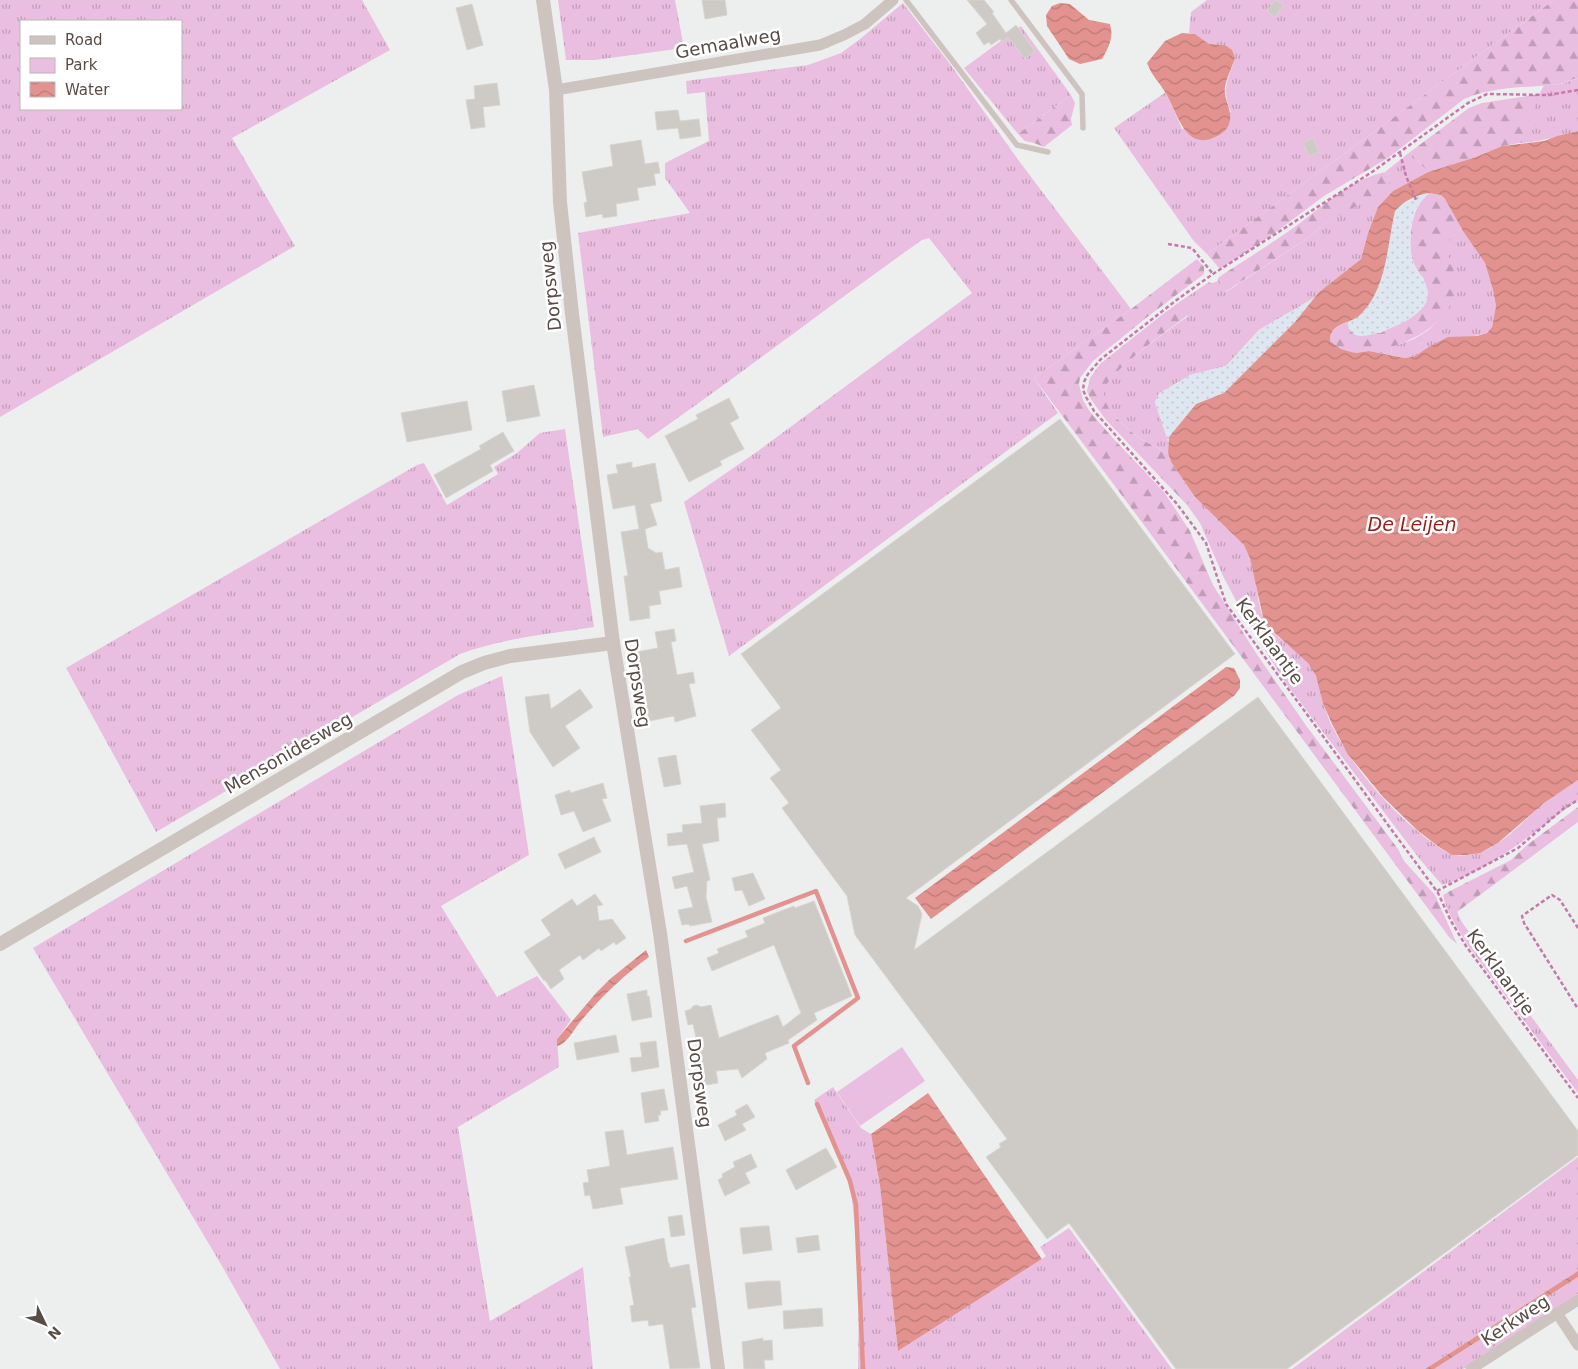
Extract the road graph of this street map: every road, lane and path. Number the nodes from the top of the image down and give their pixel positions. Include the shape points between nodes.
1 (543, 0) edge
2 (893, 0) edge
3 (906, 0) edge
4 (1011, 0) edge
5 (556, 90) junction
6 (1578, 90) edge
7 (1083, 128) dead end
8 (1048, 152) dead end
9 (1400, 153) junction
10 (1417, 202) dead end
11 (1168, 244) dead end
12 (1213, 274) junction
13 (613, 643) junction
14 (1578, 800) edge
15 (1437, 891) junction
16 (1578, 928) edge
17 (0, 944) edge
18 (1578, 1009) edge
19 (1578, 1098) edge
20 (1578, 1300) edge
21 (1558, 1313) junction
22 (1578, 1345) edge
23 (718, 1369) edge
24 (1471, 1369) edge

1 - 5 street, Dorpsweg
2 - 5 street, Gemaalweg via 866,24 820,44
3 - 8 lane via 1017,145
4 - 7 lane via 1082,94
5 - 13 street, Dorpsweg via 560,202
6 - 9 path via 1548,95 1487,94 1468,103
9 - 10 path
9 - 12 path
11 - 12 path via 1192,248
12 - 15 path, Kerklaantje via 1101,359 1088,374 1083,390 1094,411 1177,504 1206,543 1226,604
13 - 17 street, Mensonidesweg via 510,656 462,672
13 - 23 street, Dorpsweg via 660,934
14 - 15 path via 1518,848
15 - 19 path, Kerklaantje via 1466,946
16 - 18 path via 1560,900 1552,895 1522,916
20 - 21 street, Kerkweg
21 - 22 street
21 - 24 street, Kerkweg

